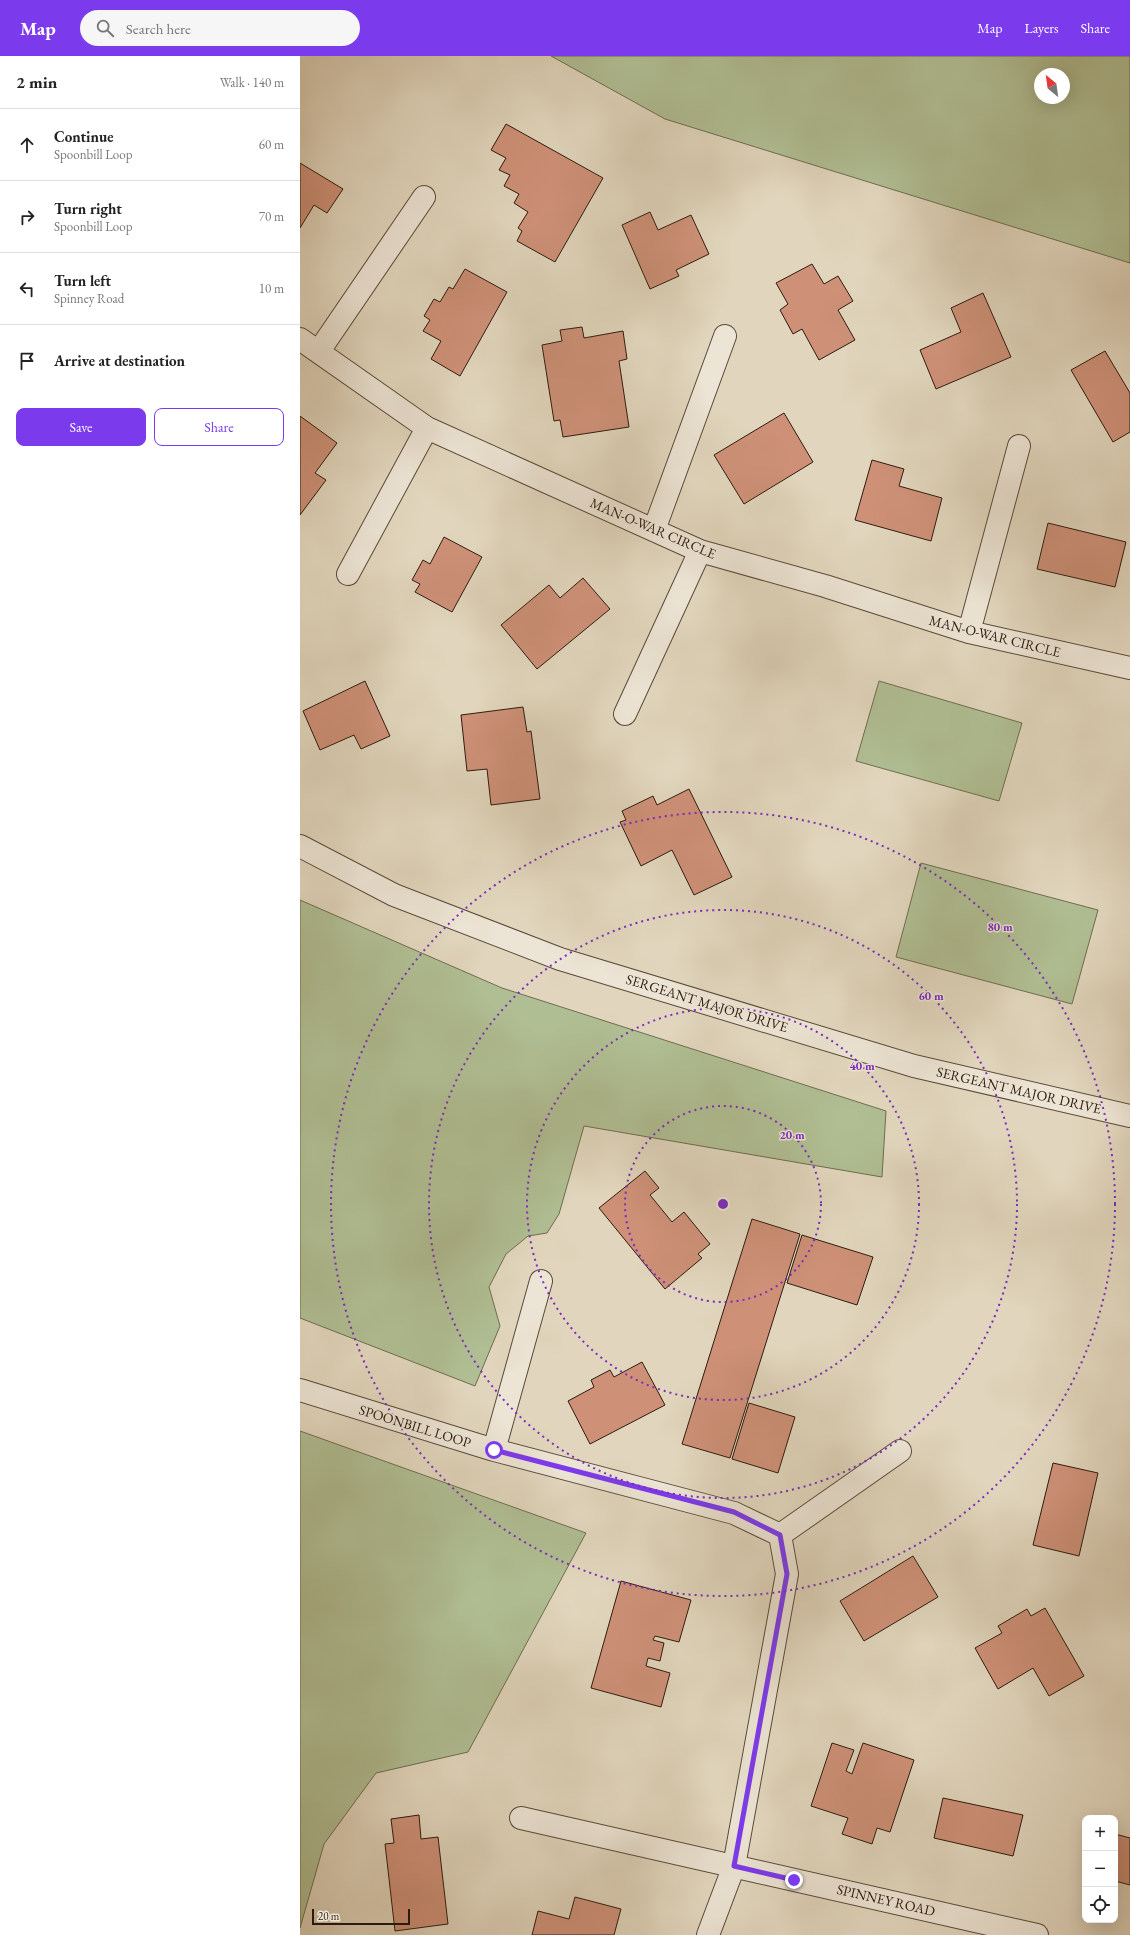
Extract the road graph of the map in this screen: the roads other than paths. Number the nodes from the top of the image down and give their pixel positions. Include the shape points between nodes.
1 (424, 197) dead end
2 (724, 336) dead end
3 (300, 339) edge
4 (319, 351) junction
5 (427, 428) junction
6 (1019, 446) dead end
7 (654, 530) junction
8 (700, 551) junction
9 (348, 574) dead end
10 (969, 632) junction
11 (1130, 668) edge
12 (625, 714) dead end
13 (300, 846) edge
14 (1130, 1116) edge
15 (541, 1281) dead end
16 (300, 1390) edge
17 (494, 1450) junction
18 (900, 1451) dead end
19 (780, 1535) junction
20 (521, 1818) dead end
21 (734, 1866) junction
22 (708, 1935) edge
23 (1037, 1935) edge

1 - 4 street
2 - 7 street
3 - 4 street, MAN-O-WAR CIRCLE
4 - 5 street, MAN-O-WAR CIRCLE
5 - 7 street, MAN-O-WAR CIRCLE
5 - 9 street
6 - 10 street
7 - 8 street, MAN-O-WAR CIRCLE
8 - 10 street, MAN-O-WAR CIRCLE via 826,586
8 - 12 street
10 - 11 street, MAN-O-WAR CIRCLE
13 - 14 street, SERGEANT MAJOR DRIVE via 394,895 560,959 914,1066
15 - 17 street
16 - 17 street, SPOONBILL LOOP
17 - 19 street, SPOONBILL LOOP via 734,1512
18 - 19 street
19 - 21 street via 787,1574
20 - 21 street, SPINNEY ROAD
21 - 22 street
21 - 23 street, SPINNEY ROAD

